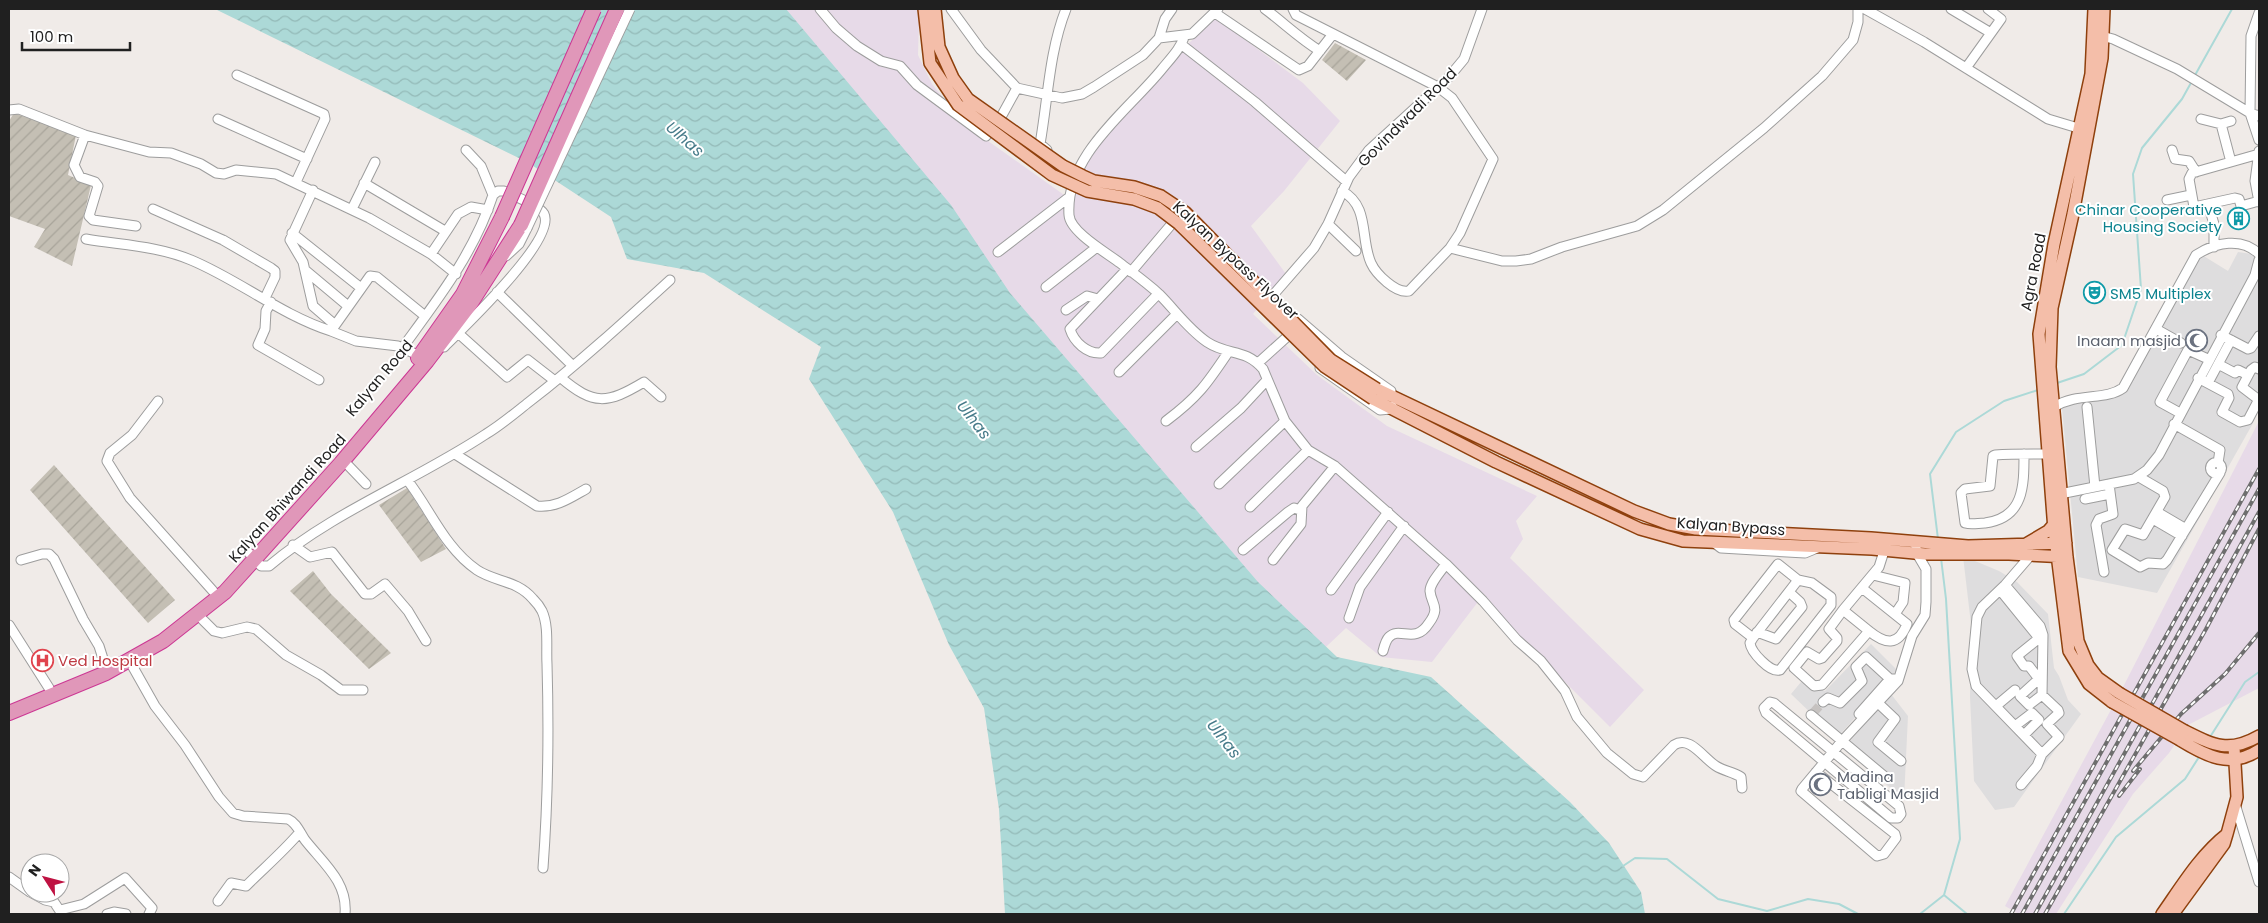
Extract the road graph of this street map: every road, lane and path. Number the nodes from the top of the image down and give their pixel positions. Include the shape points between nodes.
1 (594, 9) edge
2 (617, 9) edge
3 (630, 9) edge
4 (820, 9) edge
5 (924, 9) edge
6 (935, 9) edge
7 (951, 9) edge
8 (1066, 9) edge
9 (1172, 9) edge
10 (1265, 9) edge
11 (1293, 9) edge
12 (1482, 9) edge
13 (1858, 9) edge
14 (1865, 9) edge
15 (1951, 9) edge
16 (1988, 9) edge
17 (2094, 9) edge
18 (2104, 9) edge
19 (1218, 11) edge
20 (2259, 13) edge
21 (1991, 33) junction
22 (1333, 34) junction
23 (1185, 35) junction
24 (2099, 35) junction
25 (1159, 38) junction
26 (1182, 45) junction
27 (1320, 51) junction
28 (1966, 68) junction
29 (953, 73) dead end
30 (237, 75) dead end
31 (1438, 87) junction
32 (1017, 88) junction
33 (1046, 95) junction
34 (9, 110) edge
35 (2250, 113) junction
36 (1001, 116) junction
37 (2259, 116) edge
38 (218, 119) dead end
39 (2200, 120) dead end
40 (2231, 121) dead end
41 (2221, 124) junction
42 (2078, 128) junction
43 (85, 135) junction
44 (2259, 140) edge
45 (1040, 144) junction
46 (466, 150) dead end
47 (2172, 150) dead end
48 (2259, 152) edge
49 (307, 159) junction
50 (375, 162) dead end
51 (2231, 162) junction
52 (1079, 170) junction
53 (2196, 172) junction
54 (2257, 180) edge
55 (1346, 181) junction
56 (364, 183) junction
57 (304, 186) junction
58 (1342, 191) junction
59 (2191, 194) junction
60 (493, 196) junction
61 (1068, 198) junction
62 (2167, 200) dead end
63 (2259, 201) edge
64 (2208, 204) junction
65 (153, 209) dead end
66 (352, 209) junction
67 (488, 210) junction
68 (1328, 224) junction
69 (136, 226) dead end
70 (524, 226) junction
71 (1170, 226) dead end
72 (445, 231) junction
73 (292, 233) junction
74 (86, 239) dead end
75 (1097, 247) junction
76 (2214, 247) junction
77 (1450, 248) junction
78 (2258, 249) edge
79 (1356, 251) dead end
80 (998, 252) dead end
81 (431, 254) junction
82 (2259, 260) edge
83 (494, 266) junction
84 (305, 270) junction
85 (1129, 270) junction
86 (456, 274) junction
87 (670, 280) dead end
88 (1046, 287) dead end
89 (361, 288) junction
90 (497, 292) junction
91 (1158, 294) junction
92 (1274, 294) junction
93 (1098, 299) junction
94 (268, 300) junction
95 (348, 306) junction
96 (1066, 310) dead end
97 (1177, 314) junction
98 (425, 316) junction
99 (2045, 323) junction
100 (332, 328) junction
101 (2156, 329) junction
102 (458, 333) junction
103 (2221, 335) junction
104 (1288, 336) junction
105 (2259, 336) edge
106 (2231, 340) junction
107 (434, 343) junction
108 (2181, 343) dead end
109 (403, 347) junction
110 (1229, 351) junction
111 (420, 356) junction
112 (2208, 359) junction
113 (1258, 363) junction
114 (2218, 364) junction
115 (573, 366) junction
116 (2259, 369) edge
117 (1119, 372) dead end
118 (2248, 375) junction
119 (2198, 378) junction
120 (558, 379) junction
121 (318, 380) dead end
122 (1267, 380) junction
123 (2208, 383) junction
124 (1375, 394) junction
125 (661, 397) dead end
126 (1396, 399) junction
127 (2259, 399) edge
128 (158, 401) dead end
129 (2050, 405) junction
130 (2087, 407) dead end
131 (1390, 409) junction
132 (2180, 413) junction
133 (1166, 421) dead end
134 (1285, 421) junction
135 (2174, 424) junction
136 (1196, 447) dead end
137 (1308, 450) junction
138 (455, 454) junction
139 (2024, 454) junction
140 (2048, 454) junction
141 (343, 460) junction
142 (1335, 466) junction
143 (2139, 477) junction
144 (408, 481) junction
145 (366, 484) dead end
146 (1219, 484) dead end
147 (2108, 484) junction
148 (2095, 487) junction
149 (586, 489) dead end
150 (2110, 494) junction
151 (2057, 495) junction
152 (2085, 500) dead end
153 (1250, 507) dead end
154 (1300, 510) junction
155 (1388, 512) junction
156 (2155, 515) junction
157 (2054, 524) junction
158 (1404, 526) junction
159 (1696, 529) junction
160 (2184, 533) junction
161 (1696, 541) junction
162 (1713, 542) junction
163 (2061, 543) junction
164 (294, 545) junction
165 (1886, 545) junction
166 (1822, 546) junction
167 (2023, 546) junction
168 (1920, 548) junction
169 (1243, 550) dead end
170 (1969, 551) junction
171 (1782, 552) junction
172 (252, 556) junction
173 (2030, 556) junction
174 (2062, 557) junction
175 (21, 560) dead end
176 (1273, 560) dead end
177 (1446, 564) junction
178 (1778, 564) junction
179 (2104, 572) dead end
180 (1873, 575) junction
181 (1796, 579) junction
182 (1862, 588) junction
183 (2002, 588) junction
184 (1331, 590) dead end
185 (212, 591) junction
186 (1789, 592) junction
187 (1843, 610) junction
188 (198, 614) junction
189 (1895, 614) junction
190 (1349, 618) dead end
191 (9, 625) edge
192 (1869, 631) junction
193 (1753, 635) junction
194 (2041, 636) junction
195 (426, 641) dead end
196 (1382, 651) dead end
197 (129, 660) junction
198 (105, 665) junction
199 (2040, 678) junction
200 (1894, 679) junction
201 (49, 688) junction
202 (363, 690) dead end
203 (2015, 690) dead end
204 (2042, 695) junction
205 (1823, 702) tunnel mouth
206 (9, 704) edge
207 (1878, 704) junction
208 (1996, 706) junction
209 (9, 713) edge
210 (1799, 724) junction
211 (2016, 726) junction
212 (1788, 732) junction
213 (2024, 735) junction
214 (2183, 736) junction
215 (2259, 736) edge
216 (1841, 740) junction
217 (2234, 746) junction
218 (2259, 750) edge
219 (1833, 751) junction
220 (2042, 754) junction
221 (2236, 760) junction
222 (1901, 761) dead end
223 (1824, 762) junction
224 (1816, 772) junction
225 (1884, 776) dead end
226 (1869, 781) junction
227 (2021, 785) dead end
228 (1742, 788) dead end
229 (1860, 792) junction
230 (2236, 807) junction
231 (300, 832) junction
232 (2227, 834) junction
233 (543, 868) dead end
234 (9, 878) edge
235 (2259, 882) edge
236 (20, 885) edge
237 (218, 901) dead end
238 (61, 912) edge
239 (108, 914) edge
240 (126, 914) edge
241 (149, 914) edge
242 (345, 914) edge
243 (2162, 914) edge
244 (2173, 914) edge

1 - 107 highway, Kalyan Road, bridge via 502,217
2 - 70 highway, Kalyan Bhiwandi Road, bridge
3 - 70 street, bridge
4 - 36 street via 857,46 881,61 900,66 917,85 986,136
5 - 124 main road, Kalyan Bypass Flyover, bridge via 930,63 958,104 1052,175 1087,191 1134,199 1158,208 1179,224 1325,367
6 - 124 main road, Kalyan Bypass Flyover, bridge via 939,47 953,78 968,99 1082,176 1161,196 1185,212 1331,360
7 - 32 street via 981,50
8 - 33 street via 1059,27
9 - 25 street
10 - 27 street via 1290,27 1301,40
11 - 22 street via 1296,15
12 - 31 street, Govindwadi Road via 1464,59
13 - 77 street via 1853,40 1822,76 1764,128 1663,210 1638,226 1516,261 1502,261
14 - 28 street
15 - 21 street
16 - 21 street via 2001,18
17 - 24 main road, Agra Road
18 - 24 main road, Agra Road
19 - 23 street via 1192,34
19 - 27 street via 1299,70 1308,66
20 - 35 street via 2251,36
21 - 28 street
22 - 27 street
22 - 31 street
23 - 25 street
23 - 26 street
24 - 35 street via 2177,69
24 - 42 main road, Agra Road
24 - 99 main road, Agra Road via 2095,96
25 - 33 street via 1143,55 1082,94 1062,98
26 - 52 street via 1094,144
26 - 55 street via 1255,102
28 - 42 street via 2048,119
29 - 36 street via 967,92
30 - 49 street via 324,114 325,119
31 - 55 street, Govindwadi Road via 1369,150
31 - 77 street via 1452,98 1493,159
32 - 33 street
32 - 36 street
33 - 45 street
34 - 43 street via 19,109
35 - 37 street
35 - 44 street
36 - 45 street
38 - 49 street
39 - 41 street
40 - 41 street
41 - 51 street
42 - 99 main road, Agra Road
43 - 57 street via 149,152 172,153 216,173 255,171 276,174
43 - 69 street via 74,165 80,177 98,186 89,216 93,220
45 - 52 street
46 - 60 street via 481,166
47 - 53 street via 2175,159 2189,161
48 - 51 street
48 - 54 street
49 - 57 street
50 - 56 street
51 - 53 street
52 - 61 street
53 - 59 street via 2189,179
54 - 63 street
55 - 58 street, Govindwadi Road
56 - 66 street
56 - 72 street
57 - 66 street
57 - 73 street
58 - 68 street, Govindwadi Road
58 - 77 street via 1354,201 1364,224 1371,264 1396,288 1410,290
59 - 62 street
59 - 64 street via 2194,207
60 - 67 street
60 - 90 street via 504,191 540,209 545,215 535,247
61 - 75 street via 1069,219
61 - 80 street
63 - 64 street via 2241,206 2240,200 2235,198
64 - 76 street via 2214,224
65 - 94 street via 216,236 275,271
66 - 81 street
67 - 72 street via 471,207 458,214
67 - 86 street
68 - 79 street
68 - 92 street, Govindwadi Road via 1314,248
70 - 83 highway, Kalyan Bhiwandi Road
70 - 83 street via 520,244
71 - 85 street
72 - 81 street
73 - 84 street via 292,244
73 - 89 street
74 - 94 street via 165,251 191,260
75 - 85 street
75 - 88 street
76 - 78 street via 2241,243
76 - 101 street via 2204,250 2192,261
81 - 86 street
82 - 103 street
83 - 107 highway, Kalyan Bhiwandi Road via 471,303
84 - 95 street
84 - 100 street via 313,306
85 - 91 street
85 - 93 street
86 - 98 street
87 - 115 street
89 - 95 street
89 - 98 street via 370,276 377,277
90 - 102 street
90 - 115 street
91 - 93 street via 1104,350 1096,354 1077,341 1070,329
91 - 97 street
92 - 104 street, Govindwadi Road via 1261,309
92 - 126 street via 1318,338 1391,391
93 - 96 street via 1086,296
94 - 100 street via 316,326
94 - 121 street via 265,329 258,345
95 - 100 street
97 - 110 street via 1206,341 1218,349
97 - 117 street
98 - 109 street
99 - 129 main road, Agra Road
100 - 109 street via 356,341
101 - 108 street
101 - 129 street via 2123,388 2106,395 2066,399
102 - 107 street via 442,349
102 - 120 street via 507,377 528,360
103 - 106 street
103 - 112 street
104 - 113 street
104 - 131 street via 1329,376 1380,410
105 - 106 street via 2251,348
106 - 114 street
107 - 111 highway, Kalyan Road
107 - 141 highway, Kalyan Bhiwandi Road
109 - 111 street
110 - 113 street via 1242,353
110 - 133 street via 1204,389
111 - 172 highway, Kalyan Road
112 - 119 street
112 - 132 street via 2189,349 2182,359 2160,402
113 - 122 street
114 - 118 street via 2235,373 2238,370
114 - 123 street
115 - 120 street
116 - 118 street via 2254,368
118 - 127 street via 2242,387
119 - 123 street
119 - 132 street
120 - 125 street via 593,398 622,395 644,382
120 - 138 street
122 - 134 street
122 - 136 street via 1241,408
123 - 127 street via 2228,394 2222,412 2240,422 2248,420
124 - 126 main road, Kalyan Bypass Flyover
124 - 131 main road, Kalyan Bypass Flyover
126 - 131 street
126 - 159 main road, Kalyan Bypass via 1634,511 1669,524
128 - 185 street via 132,436 110,453 107,461 130,498
129 - 140 main road, Agra Road
129 - 151 main road, Agra Road
130 - 148 street
131 - 161 main road, Kalyan Bypass via 1640,529 1682,541
132 - 135 street
134 - 137 street
134 - 146 street
135 - 143 street via 2158,455
135 - 160 street via 2220,450 2218,463 2213,464 2210,470 2214,474 2220,473
137 - 142 street
137 - 153 street
138 - 144 street
138 - 149 street via 537,506 557,505
139 - 139 street via 1993,456 1990,486 1963,490 1965,523 1998,521 2014,508 2022,491
139 - 140 street
140 - 151 main road, Agra Road
141 - 145 street
141 - 172 highway, Kalyan Bhiwandi Road
142 - 154 street
142 - 155 street
143 - 147 street
143 - 156 street via 2165,492
144 - 164 street
144 - 233 street via 447,543 478,570 510,581 532,598 543,612 548,700 548,794
147 - 148 street
147 - 150 street
148 - 151 street
150 - 152 street
150 - 179 street via 2113,514 2099,519 2096,525
151 - 157 main road, Agra Road
151 - 163 main road, Agra Road
154 - 169 street via 1294,508 1288,512
154 - 176 street via 1301,524
155 - 158 street
155 - 184 street
156 - 160 street
156 - 160 street via 2141,536 2125,529 2112,551 2136,566 2153,562 2160,564 2167,560
157 - 163 main road, Agra Road
157 - 167 main road
158 - 177 street
158 - 190 street via 1360,587
159 - 161 main road
159 - 165 main road, Kalyan Bypass
161 - 162 main road, Kalyan Bypass
162 - 166 main road, Kalyan Bypass
162 - 171 street via 1721,548
163 - 167 main road, Kalyan Bypass
163 - 174 main road
164 - 172 street via 268,566 261,566
164 - 195 street via 310,557 332,552 365,594 371,594 385,584 408,611
165 - 166 main road, Kalyan Bypass
165 - 168 main road, Kalyan Bypass
165 - 180 street
166 - 171 street via 1805,553
167 - 170 main road, Kalyan Bypass
168 - 170 main road, Kalyan Bypass
168 - 200 street via 1928,585 1925,615 1912,636
170 - 173 main road, Kalyan Bypass
171 - 178 street
172 - 185 highway, Kalyan Road
172 - 188 highway, Kalyan Bhiwandi Road via 225,592
173 - 174 main road, Kalyan Bypass
173 - 183 street
174 - 214 main road, bridge via 2069,651 2081,674
175 - 198 street via 42,554 49,554 54,559 99,646
177 - 196 street via 1431,586 1435,602 1430,622 1420,634 1394,634 1389,637
177 - 228 street via 1541,661 1565,691 1584,728 1633,774 1646,775 1674,745 1682,742 1696,749 1715,766 1741,777
178 - 181 street
178 - 193 street via 1734,620
180 - 182 street
180 - 189 street via 1905,583 1904,598
181 - 186 street
181 - 193 street
181 - 193 street via 1812,583 1833,601 1780,670 1772,669 1752,650 1750,642
182 - 187 street
182 - 189 street
183 - 194 street via 2040,626
183 - 208 street via 1982,607 1977,617 1972,669 1976,686
185 - 198 highway, Kalyan Road via 158,634
186 - 193 street
186 - 193 street via 1802,607 1779,636
187 - 192 street
187 - 192 street via 1830,626 1837,641 1819,659 1810,653 1805,654 1794,668 1814,686 1822,685
188 - 197 highway, Kalyan Bhiwandi Road via 163,641
188 - 202 street via 214,631 256,629 286,655 341,690
189 - 192 street via 1907,624 1895,640 1881,640
191 - 201 street
194 - 199 street
194 - 199 street via 2017,656
197 - 209 highway, Kalyan Bhiwandi Road via 106,673
197 - 231 street via 155,706 233,813 288,819
198 - 201 highway, Kalyan Road
199 - 204 street
199 - 204 street via 2020,696 2029,705
200 - 205 street via 1866,657 1856,667 1862,680 1840,704 1828,698
200 - 207 street via 1893,688
200 - 216 street
201 - 206 highway, Kalyan Road
203 - 208 street
204 - 220 street via 2059,712 2048,724 2059,738
207 - 216 street
207 - 222 street via 1895,719 1878,742
208 - 211 street
210 - 212 street
210 - 212 street via 1770,702 1764,711
210 - 216 street via 1812,714
210 - 219 street
211 - 213 street
211 - 213 street via 2032,713 2039,720
212 - 223 street
213 - 220 street
214 - 217 main road via 2218,746
214 - 221 main road via 2215,759
215 - 217 main road
216 - 219 street
216 - 225 street
217 - 221 main road
218 - 221 main road
219 - 223 street
219 - 226 street
220 - 227 street via 2037,766
221 - 230 main road
223 - 224 street
223 - 229 street
224 - 224 street via 1802,793 1877,856 1884,854 1897,836
226 - 229 street
226 - 229 street via 1899,806 1901,814 1898,818 1891,818
230 - 232 main road
230 - 235 street
231 - 237 street via 282,854 246,886 231,883
231 - 242 street via 337,878
232 - 243 main road via 2190,874
232 - 244 main road via 2224,844
234 - 236 street
238 - 241 street via 84,904 125,878 152,908
239 - 240 street

